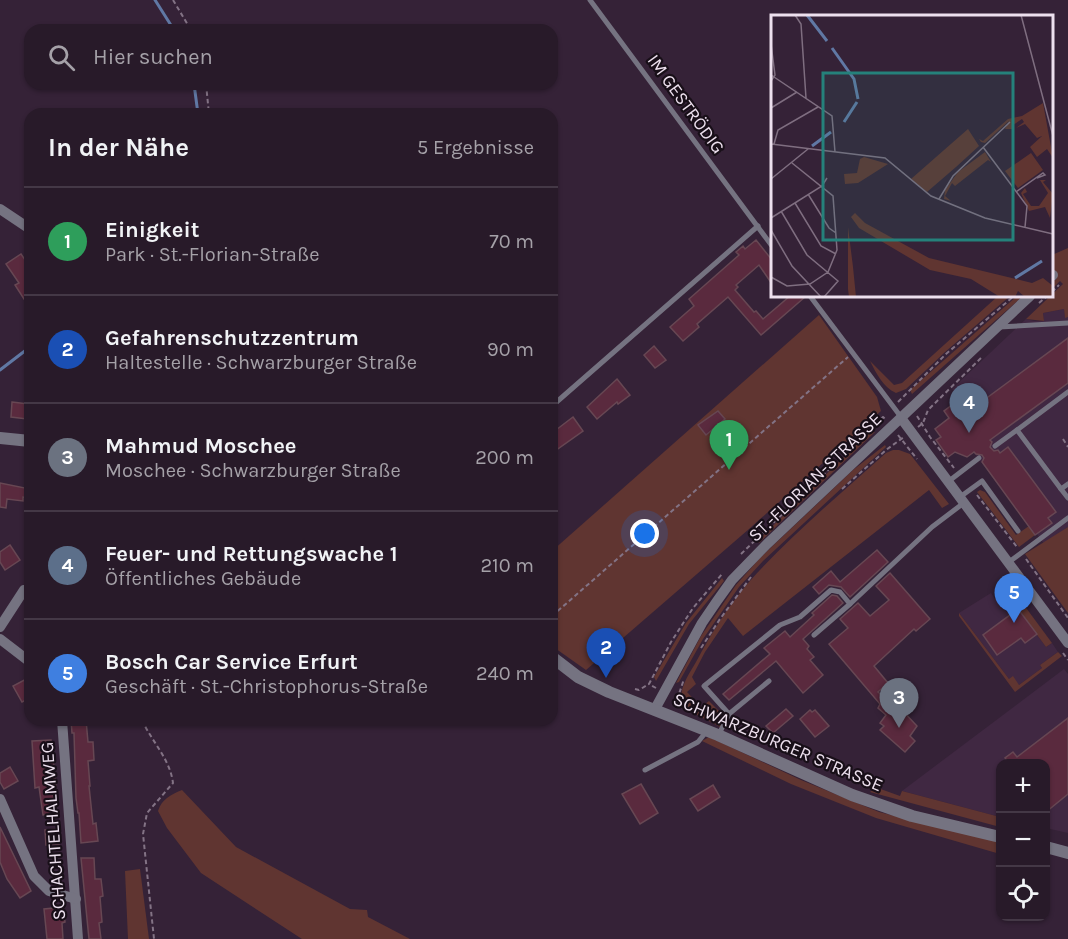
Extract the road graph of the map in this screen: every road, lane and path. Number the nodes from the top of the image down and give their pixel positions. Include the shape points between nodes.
1 (173, 0) edge
2 (590, 0) edge
3 (187, 24) edge
4 (207, 90) edge
5 (208, 108) edge
6 (0, 210) edge
7 (24, 225) edge
8 (758, 226) junction
9 (771, 245) edge
10 (811, 297) edge
11 (1013, 297) edge
12 (1035, 299) edge
13 (1068, 323) edge
14 (995, 328) junction
15 (853, 352) junction
16 (988, 352) dead end
17 (1068, 392) edge
18 (903, 396) junction
19 (558, 401) edge
20 (894, 408) junction
21 (912, 409) junction
22 (883, 417) dead end
23 (901, 418) junction
24 (923, 423) junction
25 (1017, 430) junction
26 (912, 432) junction
27 (0, 438) edge
28 (711, 438) dead end
29 (1063, 439) dead end
30 (24, 440) edge
31 (995, 446) dead end
32 (1068, 447) edge
33 (742, 450) junction
34 (979, 458) dead end
35 (958, 474) junction
36 (949, 481) junction
37 (1068, 484) edge
38 (972, 489) junction
39 (1061, 489) junction
40 (841, 490) dead end
41 (1068, 498) edge
42 (963, 500) junction
43 (1068, 518) edge
44 (1018, 531) dead end
45 (1021, 552) junction
46 (1008, 562) junction
47 (758, 570) dead end
48 (24, 590) dead end
49 (1003, 598) dead end
50 (849, 604) junction
51 (558, 611) edge
52 (1013, 612) dead end
53 (1068, 618) edge
54 (0, 627) edge
55 (814, 635) dead end
56 (0, 639) edge
57 (1068, 643) edge
58 (701, 649) dead end
59 (24, 657) edge
60 (558, 662) edge
61 (685, 678) dead end
62 (769, 681) dead end
63 (678, 697) dead end
64 (655, 710) junction
65 (729, 714) junction
66 (62, 726) edge
67 (144, 726) edge
68 (713, 733) junction
69 (645, 770) dead end
70 (0, 799) edge
71 (996, 836) edge
72 (1050, 848) edge
73 (1068, 853) edge
74 (75, 899) junction
75 (78, 939) edge
76 (154, 939) edge

1 - 3 path
2 - 8 lane, IM GESTRÖDIG
4 - 5 path
6 - 7 street
8 - 9 lane, IM GESTRÖDIG
8 - 19 lane
10 - 15 lane
11 - 18 path
12 - 14 street, ST.-FLORIAN-STRASSE
13 - 14 lane
14 - 21 street, ST.-FLORIAN-STRASSE
15 - 20 lane
15 - 33 path
16 - 24 path via 928,410
17 - 25 lane
18 - 20 path
18 - 21 path
20 - 22 path
20 - 23 lane
21 - 23 street, ST.-FLORIAN-STRASSE
21 - 24 path
23 - 26 street
23 - 64 street, ST.-FLORIAN-STRASSE via 732,580 702,624
24 - 26 path
24 - 35 path
25 - 31 lane
25 - 39 lane
26 - 36 street
26 - 40 path
27 - 30 street
28 - 33 path via 722,429
29 - 32 path
33 - 51 path
34 - 35 lane
35 - 36 lane
36 - 42 street
37 - 39 lane
38 - 42 lane
38 - 44 lane via 982,481
38 - 45 path
39 - 41 lane
42 - 46 street
42 - 50 lane
43 - 45 lane
45 - 46 lane
45 - 53 path
46 - 57 street
47 - 58 path
48 - 54 street
49 - 52 path
50 - 55 lane
50 - 65 lane via 840,592 831,591 704,686
56 - 59 street
60 - 64 street, SCHWARZBURGER STRASSE via 578,677
61 - 63 path
62 - 65 lane
64 - 68 street, SCHWARZBURGER STRASSE
65 - 68 lane via 722,730
66 - 74 street, SCHACHTELHALMWEG
67 - 76 path via 162,752 173,783 147,813 143,834
68 - 69 lane
68 - 71 street, SCHWARZBURGER STRASSE via 876,804
70 - 74 street via 34,876 49,891
72 - 73 street
74 - 75 street, SCHACHTELHALMWEG

